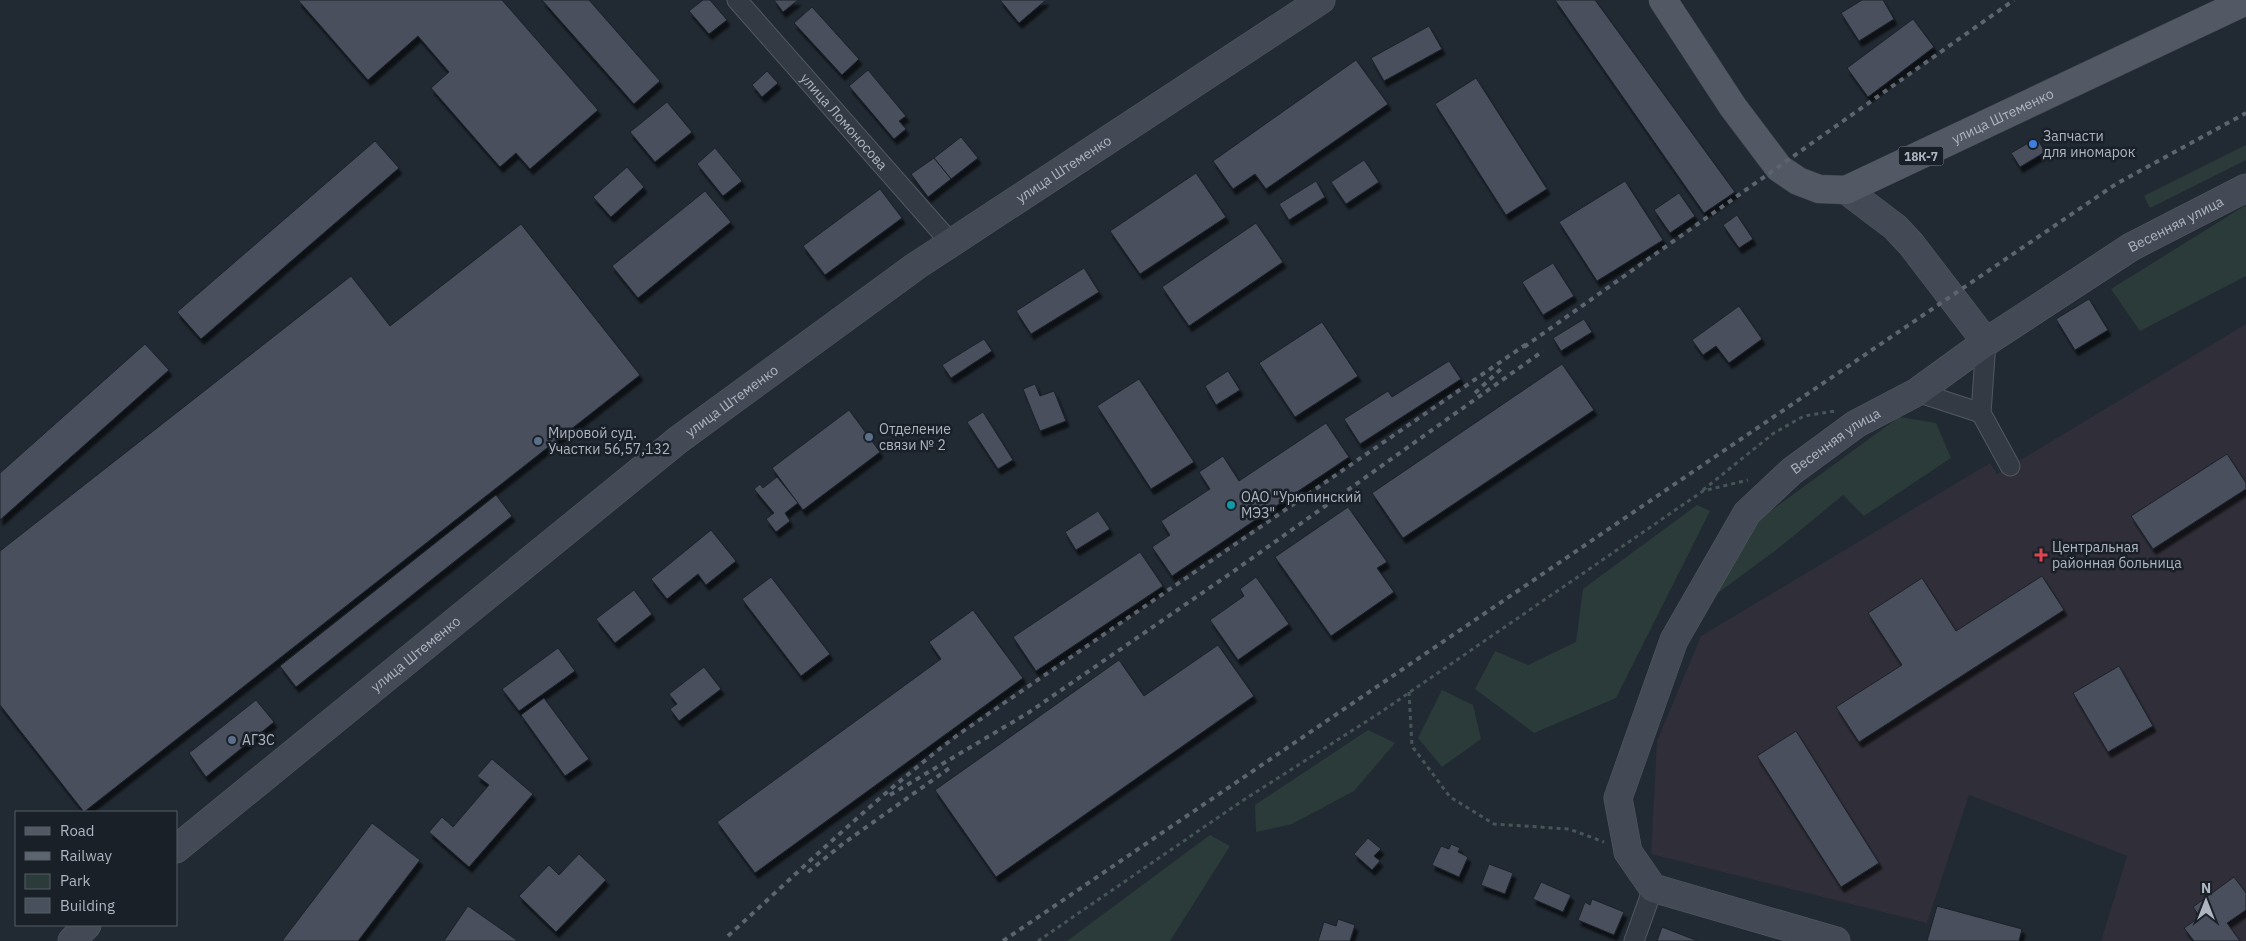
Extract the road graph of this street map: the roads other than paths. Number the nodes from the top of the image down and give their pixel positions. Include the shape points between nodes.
1 (737, 0) edge
2 (1321, 0) edge
3 (1663, 0) edge
4 (2246, 1) edge
5 (2246, 188) edge
6 (1846, 190) junction
7 (951, 243) junction
8 (1986, 342) junction
9 (1917, 392) junction
10 (1981, 413) junction
11 (2010, 466) dead end
12 (178, 847) edge
13 (1653, 888) junction
14 (86, 926) edge
15 (72, 941) edge
16 (1634, 941) edge
17 (1836, 941) edge

1 - 7 street, улица Ломоносова
2 - 7 main road, улица Штеменко
3 - 6 main road, улица Штеменко / 18К-7 via 1733,106 1779,168 1798,181 1819,189
4 - 6 main road, улица Штеменко / 18К-7
5 - 8 main road, Весенняя улица via 2131,247
6 - 8 main road via 1895,227 1911,244
7 - 12 main road, улица Штеменко via 678,440
8 - 9 main road, Весенняя улица
8 - 10 street
9 - 10 street
9 - 13 main road, Весенняя улица via 1856,424 1792,471 1747,513 1674,640 1618,798 1628,852
10 - 11 street
13 - 16 street
13 - 17 main road
14 - 15 main road

